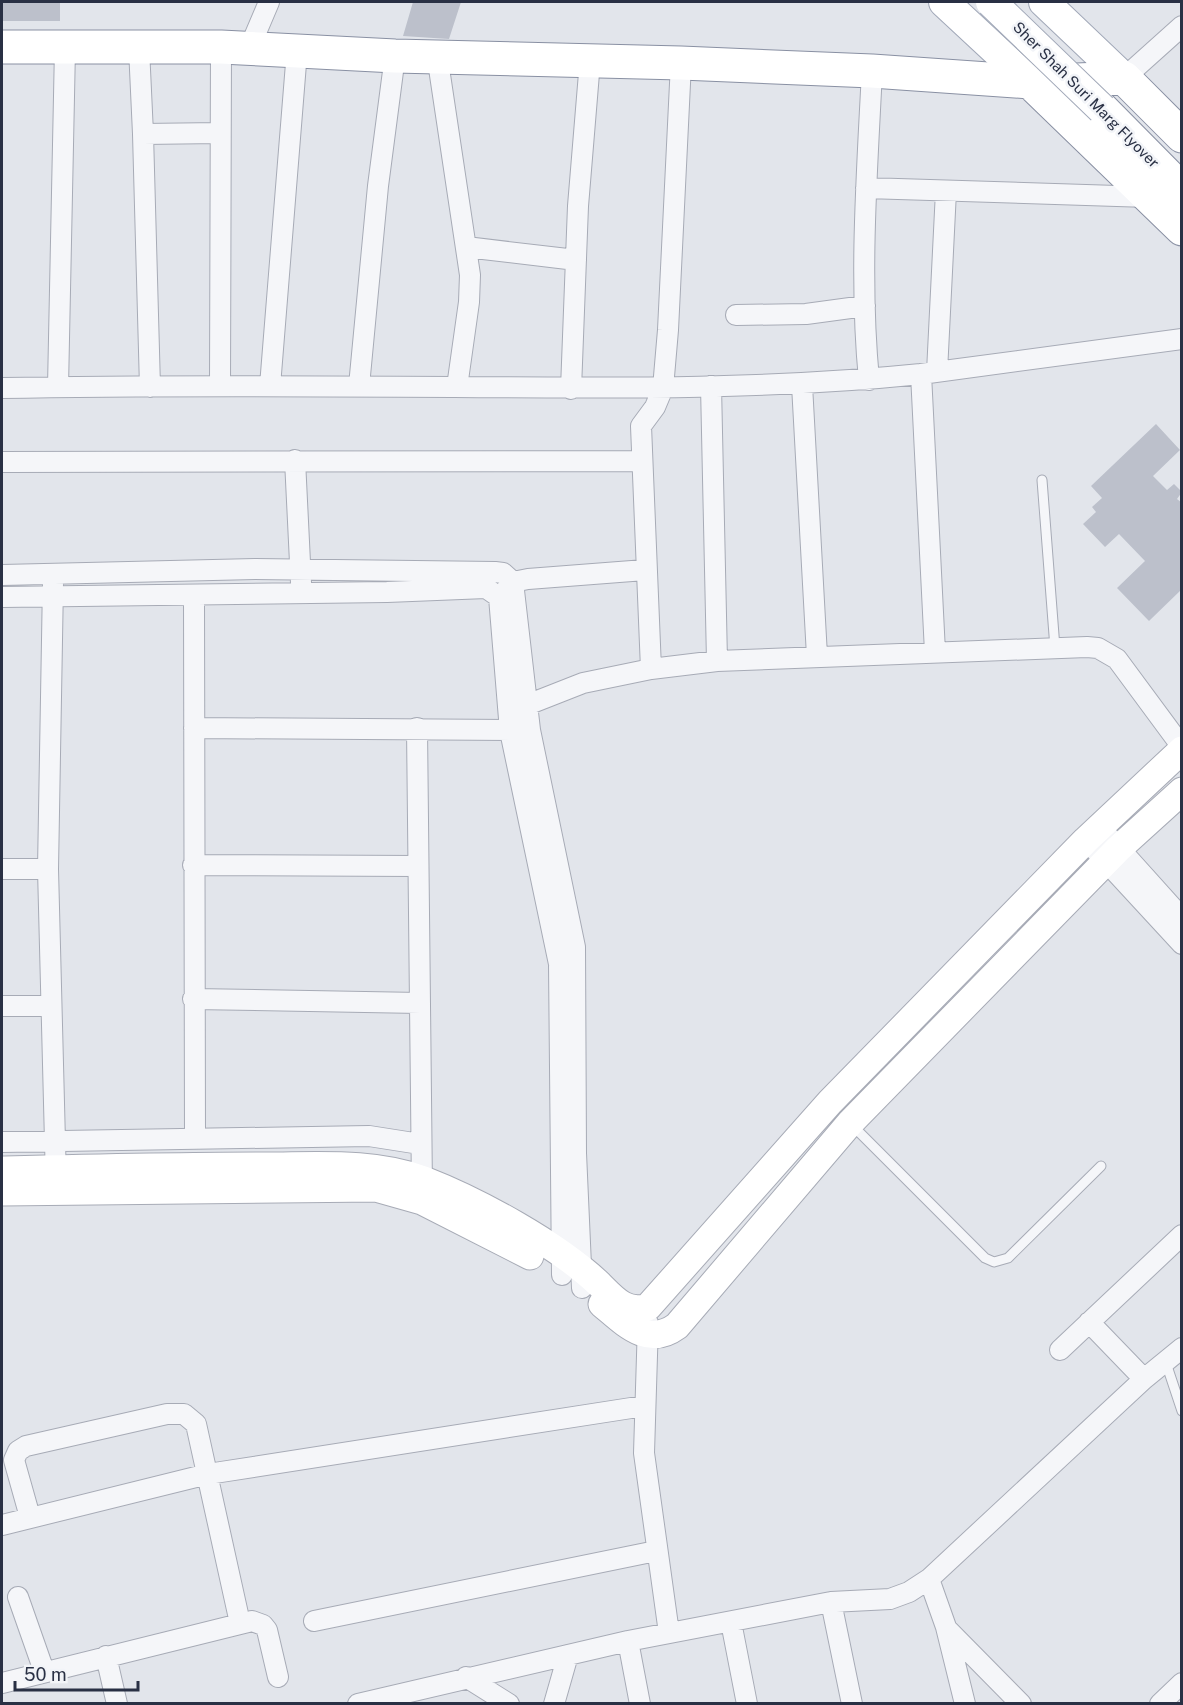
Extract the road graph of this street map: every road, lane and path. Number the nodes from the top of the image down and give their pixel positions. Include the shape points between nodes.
1 (269, 2) edge
2 (944, 2) edge
3 (990, 2) edge
4 (1018, 2) edge
5 (1044, 2) edge
6 (1182, 26) edge
7 (2, 46) edge
8 (65, 48) junction
9 (140, 48) junction
10 (235, 48) junction
11 (297, 51) junction
12 (437, 55) junction
13 (395, 56) junction
14 (590, 61) junction
15 (681, 63) junction
16 (872, 71) junction
17 (1030, 82) junction
18 (1113, 94) junction
19 (219, 133) junction
20 (143, 134) junction
21 (1182, 136) edge
22 (1182, 164) edge
23 (866, 188) junction
24 (1182, 190) edge
25 (946, 191) junction
26 (1148, 196) junction
27 (1182, 229) edge
28 (466, 247) junction
29 (576, 260) junction
30 (865, 306) junction
31 (736, 315) dead end
32 (1182, 339) edge
33 (929, 373) junction
34 (868, 380) junction
35 (220, 385) junction
36 (802, 385) junction
37 (270, 386) junction
38 (359, 386) junction
39 (711, 386) junction
40 (58, 387) junction
41 (150, 387) junction
42 (458, 387) junction
43 (2, 388) edge
44 (663, 388) junction
45 (571, 389) junction
46 (295, 460) junction
47 (641, 460) junction
48 (2, 462) edge
49 (1042, 480) dead end
50 (301, 569) junction
51 (645, 570) junction
52 (53, 574) junction
53 (2, 575) edge
54 (513, 582) junction
55 (302, 591) junction
56 (194, 595) junction
57 (53, 596) junction
58 (2, 597) edge
59 (499, 597) junction
60 (1054, 648) junction
61 (935, 652) junction
62 (817, 656) junction
63 (717, 661) junction
64 (651, 669) junction
65 (526, 705) junction
66 (194, 728) junction
67 (417, 728) junction
68 (510, 730) junction
69 (530, 730) junction
70 (1182, 749) edge
71 (1182, 791) edge
72 (1093, 833) junction
73 (1112, 856) junction
74 (193, 865) junction
75 (418, 866) junction
76 (2, 869) edge
77 (48, 869) junction
78 (1182, 918) edge
79 (1182, 944) edge
80 (193, 999) junction
81 (420, 1003) junction
82 (2, 1006) edge
83 (51, 1006) junction
84 (840, 1113) junction
85 (195, 1138) junction
86 (2, 1142) edge
87 (53, 1142) junction
88 (420, 1144) junction
89 (1101, 1166) dead end
90 (2, 1170) edge
91 (56, 1180) junction
92 (422, 1190) junction
93 (2, 1192) edge
94 (1182, 1235) edge
95 (571, 1271) junction
96 (648, 1307) junction
97 (1089, 1322) junction
98 (648, 1335) junction
99 (1182, 1348) edge
100 (1060, 1350) dead end
101 (1166, 1363) junction
102 (1144, 1379) junction
103 (644, 1406) junction
104 (1182, 1411) edge
105 (208, 1474) junction
106 (30, 1517) junction
107 (2, 1525) edge
108 (656, 1551) junction
109 (929, 1579) junction
110 (18, 1597) dead end
111 (831, 1602) junction
112 (314, 1621) dead end
113 (731, 1622) junction
114 (240, 1623) junction
115 (946, 1627) junction
116 (669, 1634) junction
117 (628, 1641) junction
118 (568, 1655) junction
119 (106, 1656) junction
120 (44, 1671) junction
121 (278, 1677) dead end
122 (466, 1677) junction
123 (2, 1683) edge
124 (1182, 1683) edge
125 (117, 1704) edge
126 (358, 1704) edge
127 (510, 1704) edge
128 (554, 1704) edge
129 (640, 1704) edge
130 (747, 1704) edge
131 (852, 1704) edge
132 (965, 1704) edge
133 (1021, 1704) edge
134 (1160, 1704) edge

1 - 10 street
2 - 17 main road
3 - 18 main road, Sher Shah Suri Marg Flyover, bridge
4 - 18 main road, Sher Shah Suri Marg Flyover
5 - 18 main road
6 - 18 street
7 - 8 highway
8 - 9 highway
8 - 40 street
9 - 10 highway
9 - 20 street
10 - 11 highway
10 - 19 street
11 - 13 highway
11 - 37 street
12 - 13 highway
12 - 14 highway
12 - 28 street
13 - 38 street
14 - 15 highway
14 - 29 street
15 - 16 highway
15 - 44 street
16 - 17 highway
16 - 23 street
17 - 18 highway
17 - 26 highway
18 - 21 highway
18 - 22 highway, Sher Shah Suri Marg Flyover
18 - 24 highway, Sher Shah Suri Marg Flyover
19 - 20 street
19 - 35 street
20 - 41 street
23 - 25 street
23 - 30 street
25 - 26 street
25 - 33 street
26 - 27 highway
28 - 29 street
28 - 42 street via 470,290
29 - 45 street
30 - 31 street via 806,314
30 - 34 street
32 - 33 street
33 - 34 street
33 - 61 street
34 - 36 street
35 - 37 street
35 - 41 street
36 - 39 street
36 - 62 street
37 - 38 street
38 - 42 street
39 - 44 street
39 - 63 street
40 - 41 street
40 - 43 street
42 - 45 street
44 - 45 street
44 - 47 street via 641,426
46 - 47 street
46 - 48 street
46 - 50 street
47 - 51 street
49 - 60 lane
50 - 52 street
50 - 54 street via 495,572 503,573
50 - 55 street
51 - 54 street
51 - 64 street
52 - 53 street
52 - 57 street
54 - 59 street
54 - 65 street
55 - 56 street
55 - 59 street via 486,588
56 - 57 street
56 - 66 street
57 - 58 street
57 - 77 street
59 - 68 street
60 - 61 street
60 - 70 street via 1098,648 1117,659
61 - 62 street
62 - 63 street
63 - 64 street
64 - 65 street via 583,683
65 - 69 street
66 - 67 street
66 - 74 street
67 - 68 street
67 - 75 street
68 - 69 street
68 - 95 street via 559,964
69 - 95 street via 575,947 576,1153
70 - 72 street
71 - 73 street
72 - 73 street
72 - 84 street
73 - 78 street
73 - 79 street
73 - 84 street
74 - 75 street
74 - 80 street
75 - 81 street
76 - 77 street
77 - 83 street
80 - 81 street
80 - 85 street
81 - 88 street
82 - 83 street
83 - 87 street
84 - 89 lane via 985,1258 994,1262 1008,1258
84 - 96 street via 696,1251
84 - 98 street via 683,1320 670,1330
85 - 87 street
85 - 88 street via 369,1136
86 - 87 street
87 - 91 street
88 - 92 street
90 - 91 street
91 - 92 street via 323,1166 374,1169
91 - 93 street
92 - 95 street via 495,1215
94 - 97 street
95 - 96 street via 618,1303 638,1310
95 - 98 street via 633,1329
96 - 98 street
97 - 100 street
97 - 102 street
98 - 103 street
99 - 101 street
101 - 102 street
101 - 104 lane
102 - 109 street
103 - 105 street
103 - 108 street via 644,1453
105 - 106 street
105 - 106 street via 196,1425 184,1414 167,1413 26,1446 14,1460
105 - 114 street
106 - 107 street
108 - 112 street
108 - 116 street
109 - 111 street via 890,1599
109 - 115 street
110 - 120 street
111 - 113 street
111 - 131 street
113 - 116 street
113 - 130 street
114 - 119 street
114 - 121 street via 252,1621 263,1625
115 - 132 street
115 - 133 street
116 - 117 street
117 - 118 street
117 - 129 street
118 - 122 street
118 - 128 street
119 - 120 street
119 - 125 street
120 - 123 street
122 - 126 street
122 - 127 street
124 - 134 street

